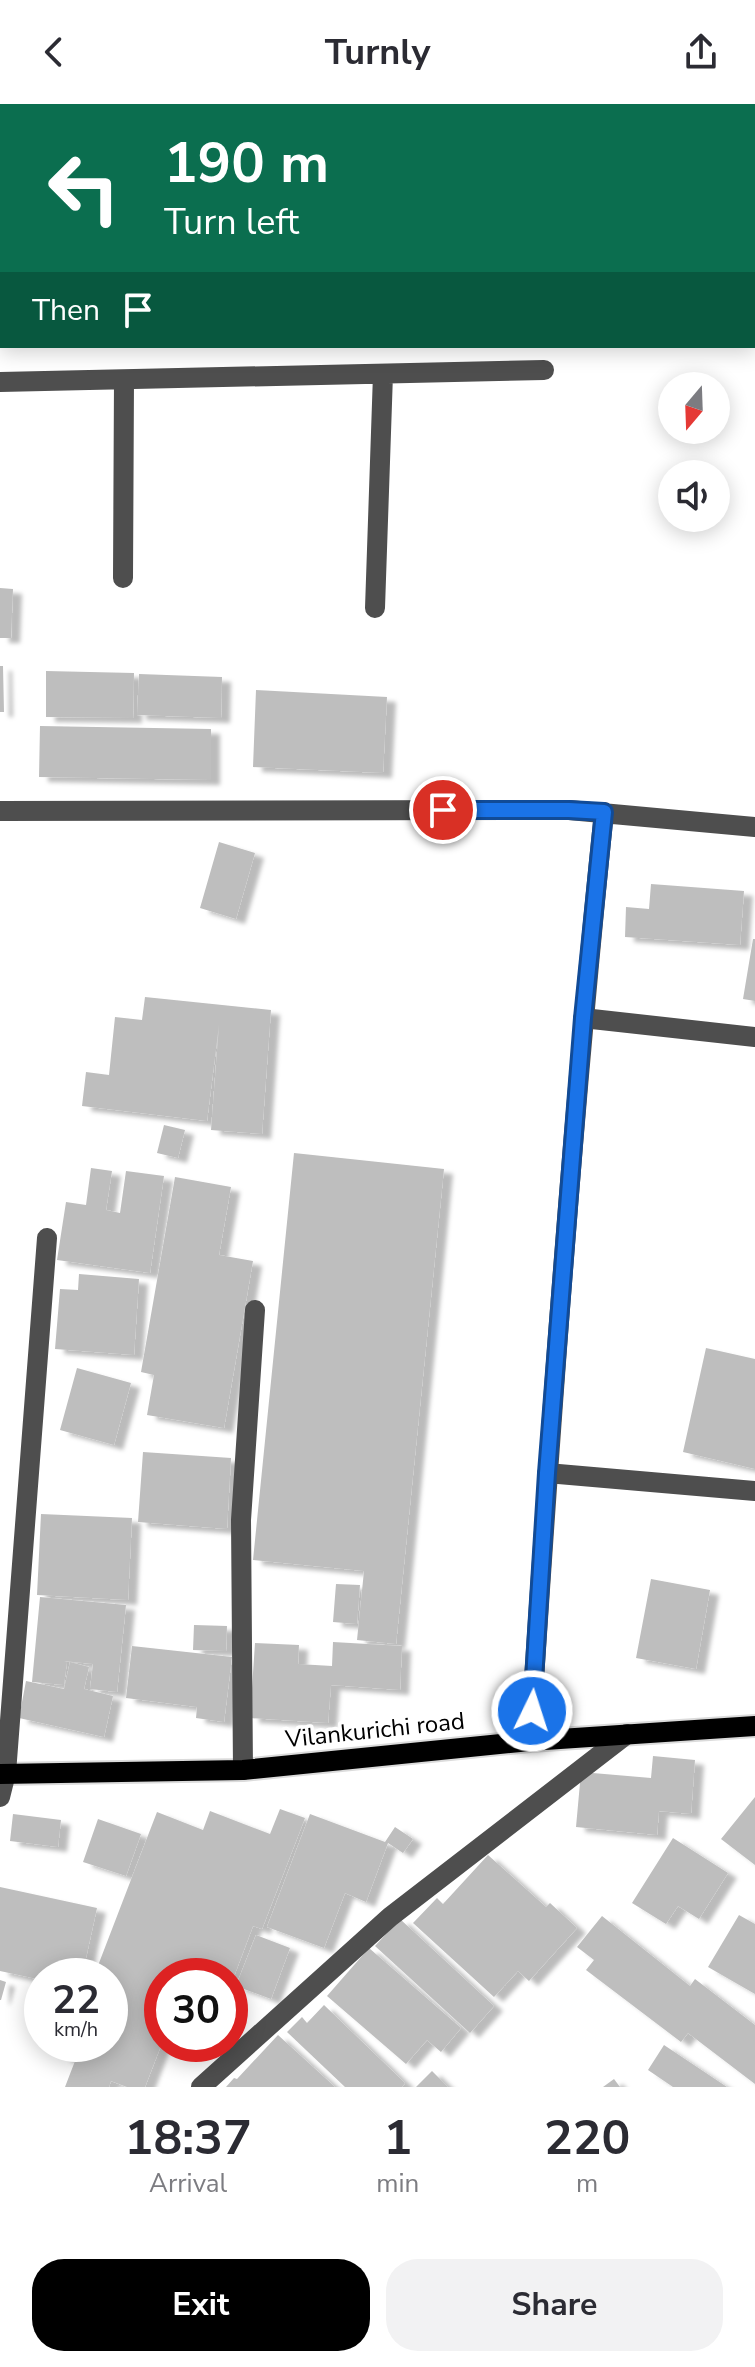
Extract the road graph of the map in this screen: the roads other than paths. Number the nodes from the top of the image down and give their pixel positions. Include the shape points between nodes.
1 (544, 370) dead end
2 (383, 374) junction
3 (124, 380) junction
4 (0, 382) edge
5 (123, 578) dead end
6 (375, 608) dead end
7 (0, 811) edge
8 (604, 812) junction
9 (755, 827) edge
10 (583, 1018) junction
11 (755, 1037) edge
12 (47, 1238) dead end
13 (255, 1310) dead end
14 (547, 1473) junction
15 (755, 1491) edge
16 (755, 1726) edge
17 (627, 1734) junction
18 (530, 1741) junction
19 (243, 1770) junction
20 (3, 1774) edge
21 (0, 1797) edge
22 (201, 2087) edge

1 - 2 street
2 - 3 street
2 - 6 street
3 - 4 street
3 - 5 street
7 - 8 street
8 - 9 street
8 - 10 street
10 - 11 street
10 - 14 street
12 - 20 street
13 - 19 street via 241,1520
14 - 15 street
14 - 18 street
16 - 17 main road, Vilankurichi road
17 - 18 main road, Vilankurichi road
17 - 22 street via 390,1917
18 - 19 main road, Vilankurichi road
19 - 20 main road, Vilankurichi road
20 - 21 street

